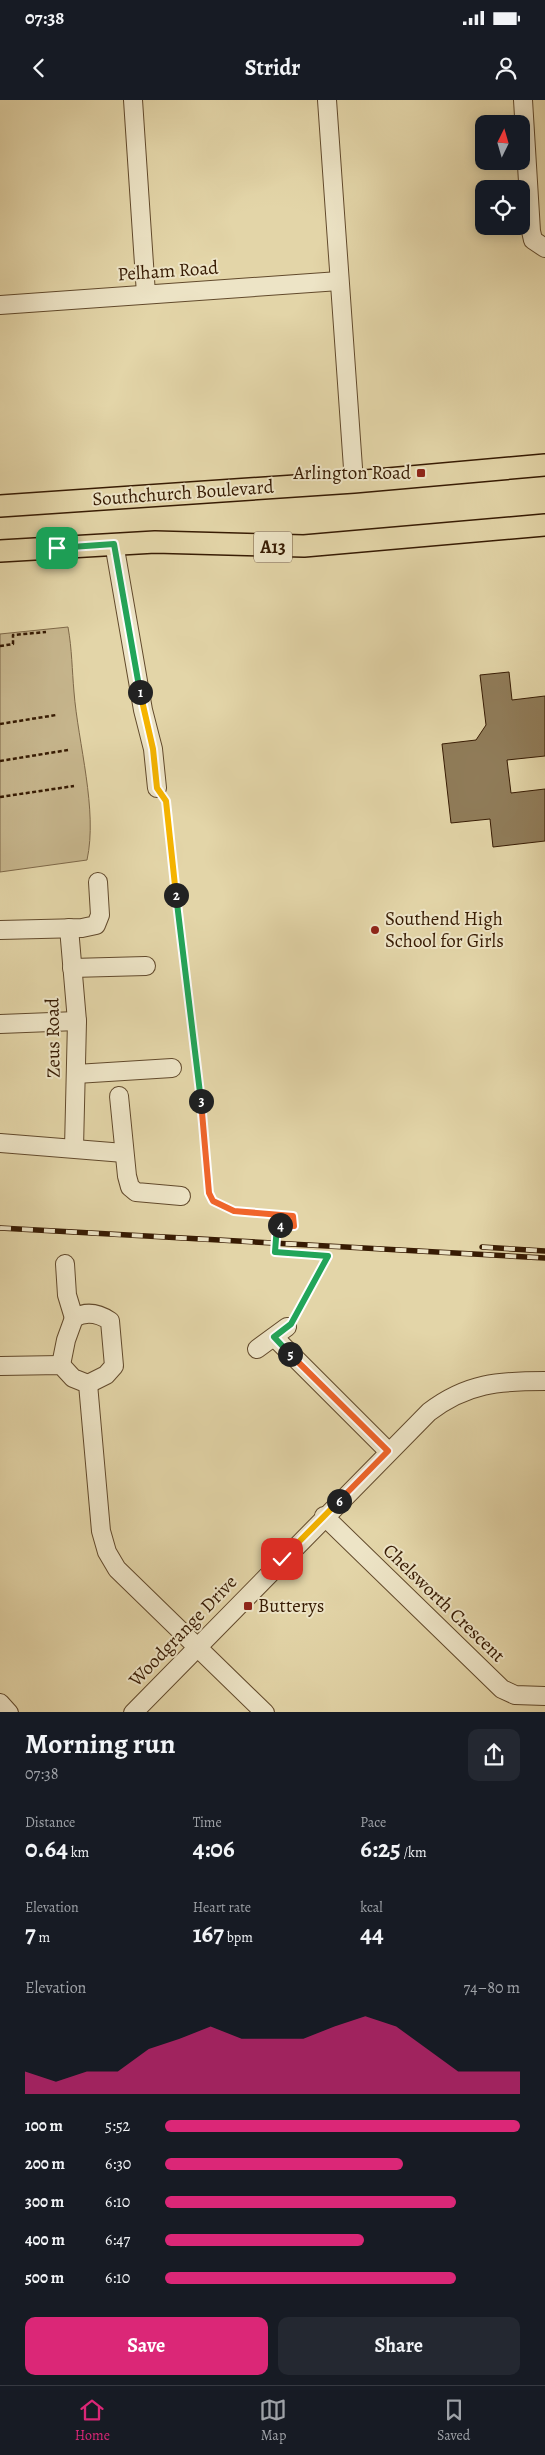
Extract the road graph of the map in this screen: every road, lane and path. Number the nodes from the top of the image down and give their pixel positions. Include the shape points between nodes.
1 (134, 100) edge
2 (327, 100) edge
3 (523, 100) edge
4 (545, 248) edge
5 (339, 281) junction
6 (146, 294) junction
7 (0, 305) edge
8 (545, 465) edge
9 (354, 482) junction
10 (0, 506) edge
11 (545, 525) edge
12 (114, 544) junction
13 (0, 551) edge
14 (46, 632) dead end
15 (0, 646) edge
16 (56, 715) dead end
17 (0, 724) edge
18 (68, 750) dead end
19 (0, 761) edge
20 (74, 786) dead end
21 (157, 788) joint
22 (0, 797) edge
23 (98, 882) dead end
24 (69, 928) junction
25 (0, 930) edge
26 (146, 966) dead end
27 (72, 968) junction
28 (76, 1021) junction
29 (0, 1024) edge
30 (172, 1068) dead end
31 (76, 1074) junction
32 (119, 1096) dead end
33 (0, 1142) edge
34 (74, 1148) junction
35 (124, 1153) junction
36 (181, 1196) dead end
37 (66, 1264) dead end
38 (74, 1318) junction
39 (280, 1332) junction
40 (257, 1349) dead end
41 (0, 1366) edge
42 (61, 1366) junction
43 (545, 1381) edge
44 (88, 1384) junction
45 (388, 1451) junction
46 (324, 1516) junction
47 (198, 1646) junction
48 (545, 1696) edge
49 (0, 1703) edge
50 (9, 1712) edge
51 (133, 1712) edge
52 (265, 1712) edge

1 - 6 street
2 - 5 street
3 - 4 street via 531,231 533,240
5 - 6 street, Pelham Road
5 - 9 street
6 - 7 street, Pelham Road
8 - 9 main road, Southchurch Boulevard
9 - 10 main road, Southchurch Boulevard
11 - 12 main road, A13 via 304,546
12 - 13 main road, A13
12 - 21 street via 143,710 153,749
14 - 15 path via 13,635 13,644
16 - 17 path
18 - 19 path
20 - 22 path
21 - 39 path via 166,801 199,1071 209,1193 213,1201 234,1211 293,1216 294,1226 277,1225 275,1252 328,1256 291,1324
23 - 24 street via 99,921 91,927
24 - 25 street
24 - 27 street, Zeus Road
26 - 27 street
27 - 28 street, Zeus Road
28 - 29 street
28 - 31 street, Zeus Road
30 - 31 street
31 - 34 street, Zeus Road
32 - 35 street
33 - 34 street
34 - 35 street
35 - 36 street via 130,1187 136,1192
37 - 38 street via 67,1295
38 - 42 street
38 - 44 street via 80,1314 94,1314 110,1321 114,1366 106,1375
39 - 40 street
39 - 45 street
41 - 42 street
42 - 44 street via 73,1378
43 - 45 street, Woodgrange Drive via 510,1381 462,1391 429,1412
44 - 47 street via 101,1531 107,1552 118,1569
45 - 46 street, Woodgrange Drive
46 - 47 street, Woodgrange Drive
46 - 48 street, Chelsworth Crescent via 502,1689 515,1695
47 - 51 street, Woodgrange Drive
47 - 52 street
49 - 50 street

